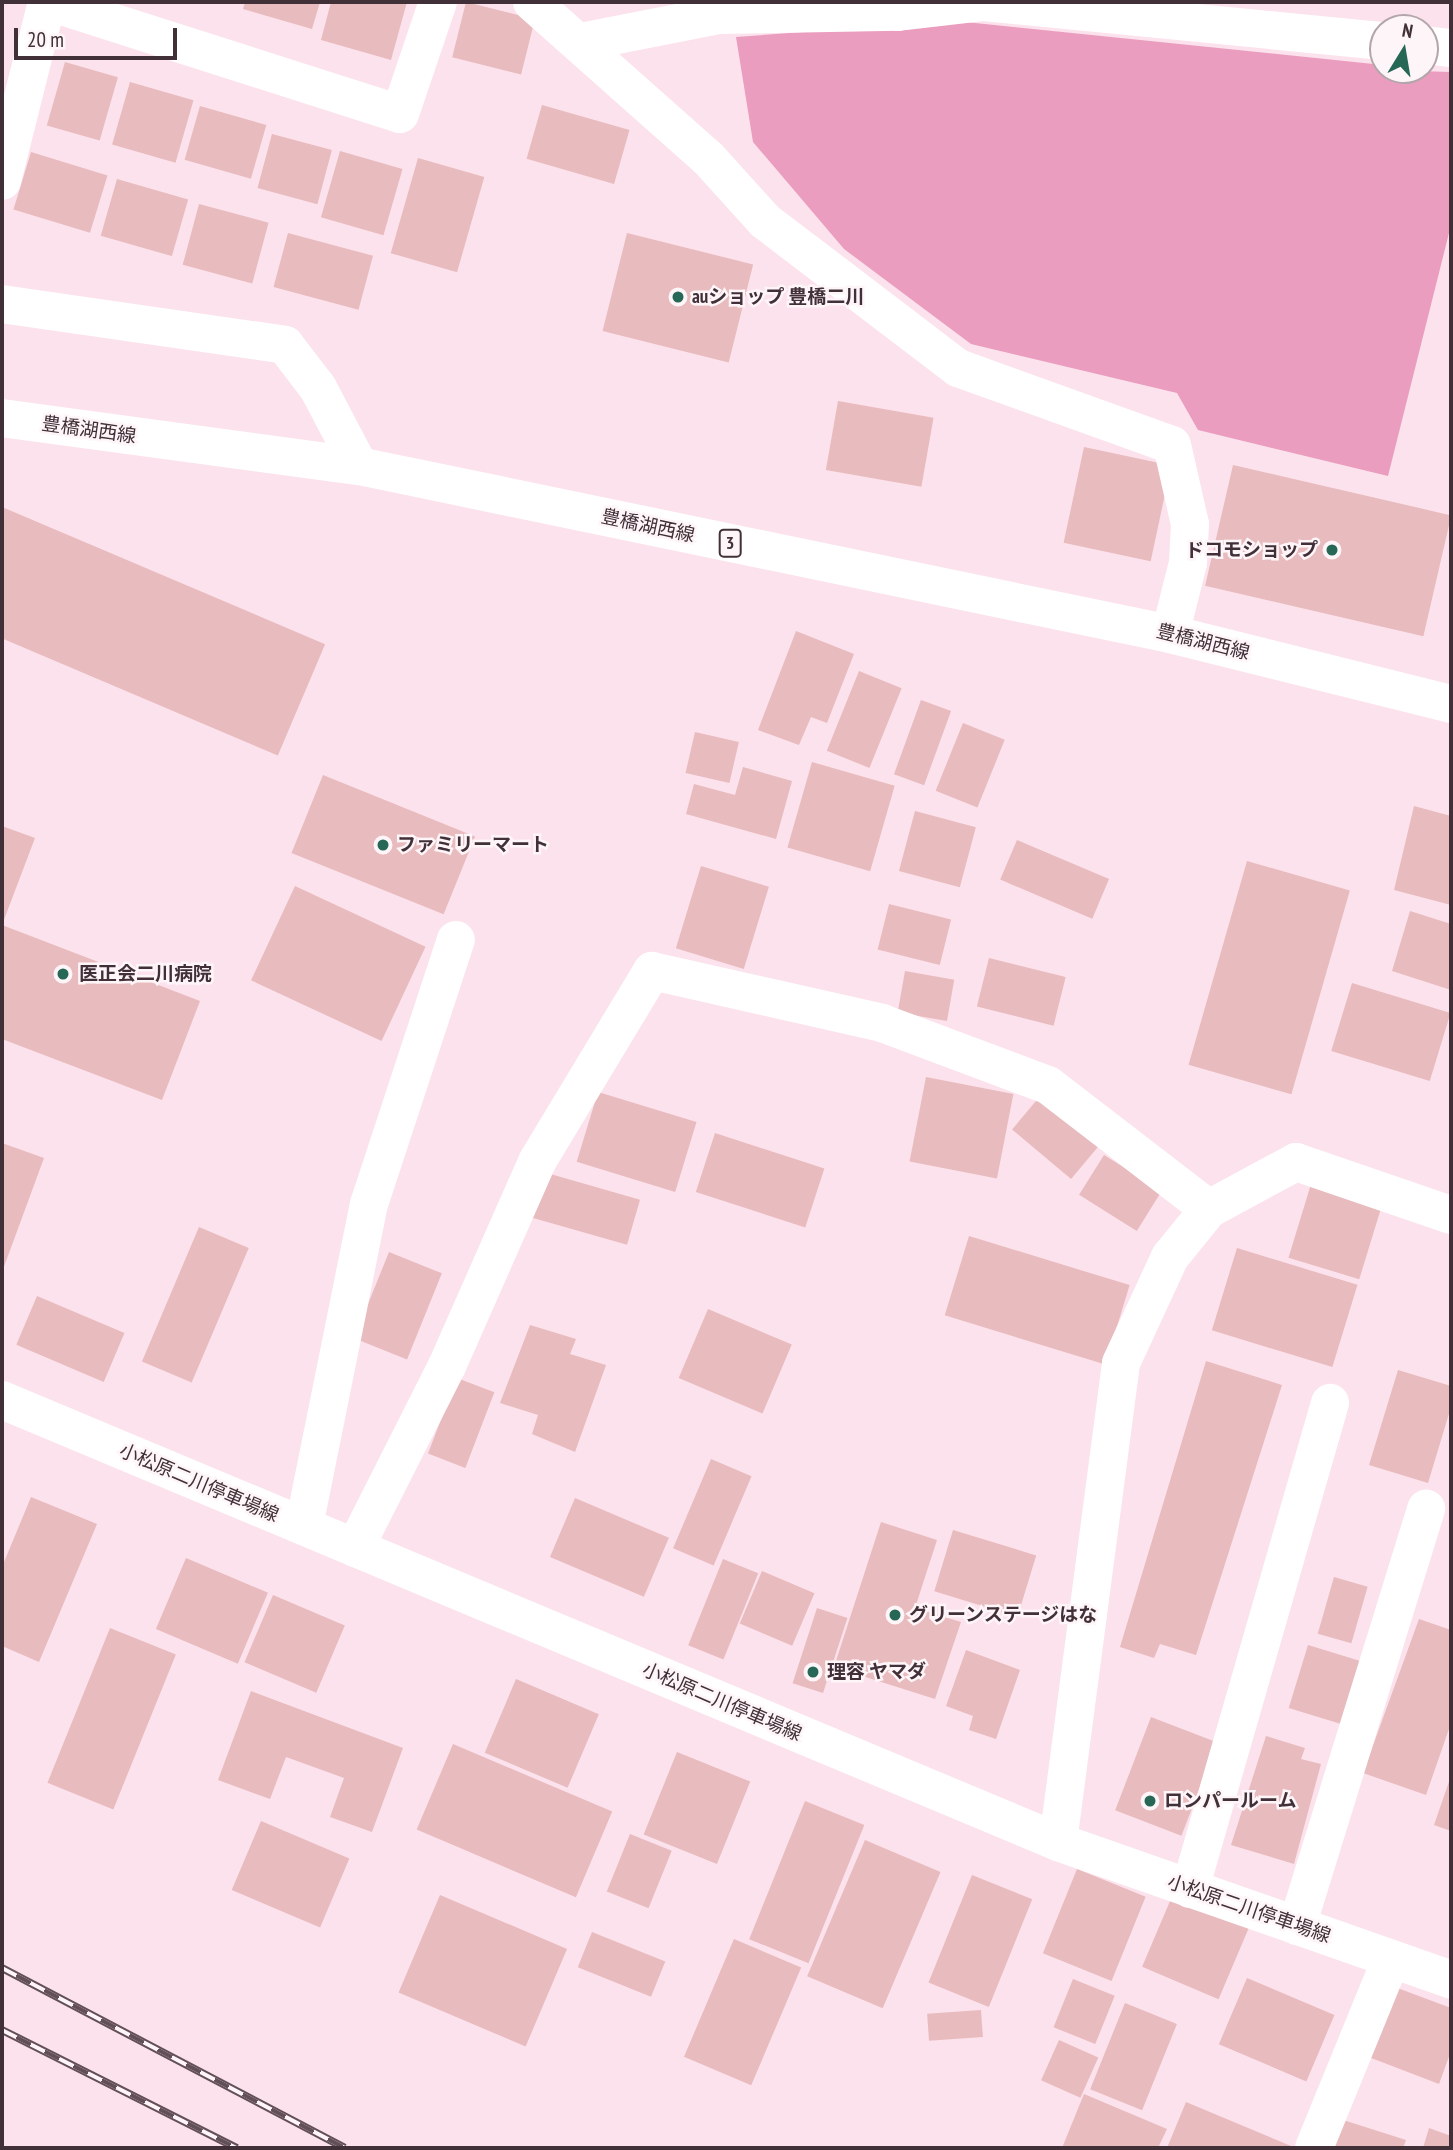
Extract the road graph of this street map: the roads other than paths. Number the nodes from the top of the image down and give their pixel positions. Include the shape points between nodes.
1 (48, 2) edge
2 (438, 2) edge
3 (532, 2) edge
4 (984, 2) edge
5 (1369, 40) edge
6 (581, 42) junction
7 (2, 181) edge
8 (2, 304) edge
9 (2, 418) edge
10 (359, 466) junction
11 (1170, 634) junction
12 (1451, 704) edge
13 (456, 940) dead end
14 (1209, 1209) junction
15 (1451, 1215) edge
16 (2, 1400) edge
17 (1330, 1403) dead end
18 (1426, 1508) dead end
19 (304, 1526) junction
20 (355, 1548) junction
21 (1058, 1842) junction
22 (1190, 1889) junction
23 (1297, 1926) junction
24 (1391, 1959) junction
25 (1451, 1980) edge
26 (1314, 2148) edge

1 - 2 street via 400,114
1 - 7 street
3 - 6 street
4 - 5 street
4 - 6 street via 898,12 718,15
6 - 11 street via 708,158 765,221 958,368 1172,445 1190,524 1188,563
8 - 10 street via 285,345 318,388
9 - 10 street, 豊橋湖西線 / 3
10 - 11 street, 豊橋湖西線 / 3
11 - 12 street, 豊橋湖西線 / 3
13 - 19 street via 369,1204
14 - 15 street via 1296,1162
14 - 20 street via 1048,1085 882,1023 652,971 538,1160 447,1366
14 - 21 street via 1170,1256 1121,1363
16 - 19 street, 小松原二川停車場線
17 - 22 street
18 - 23 street
19 - 20 street, 小松原二川停車場線
20 - 21 street, 小松原二川停車場線
21 - 22 street, 小松原二川停車場線
22 - 23 street, 小松原二川停車場線
23 - 24 street, 小松原二川停車場線
24 - 25 street, 小松原二川停車場線
24 - 26 street

